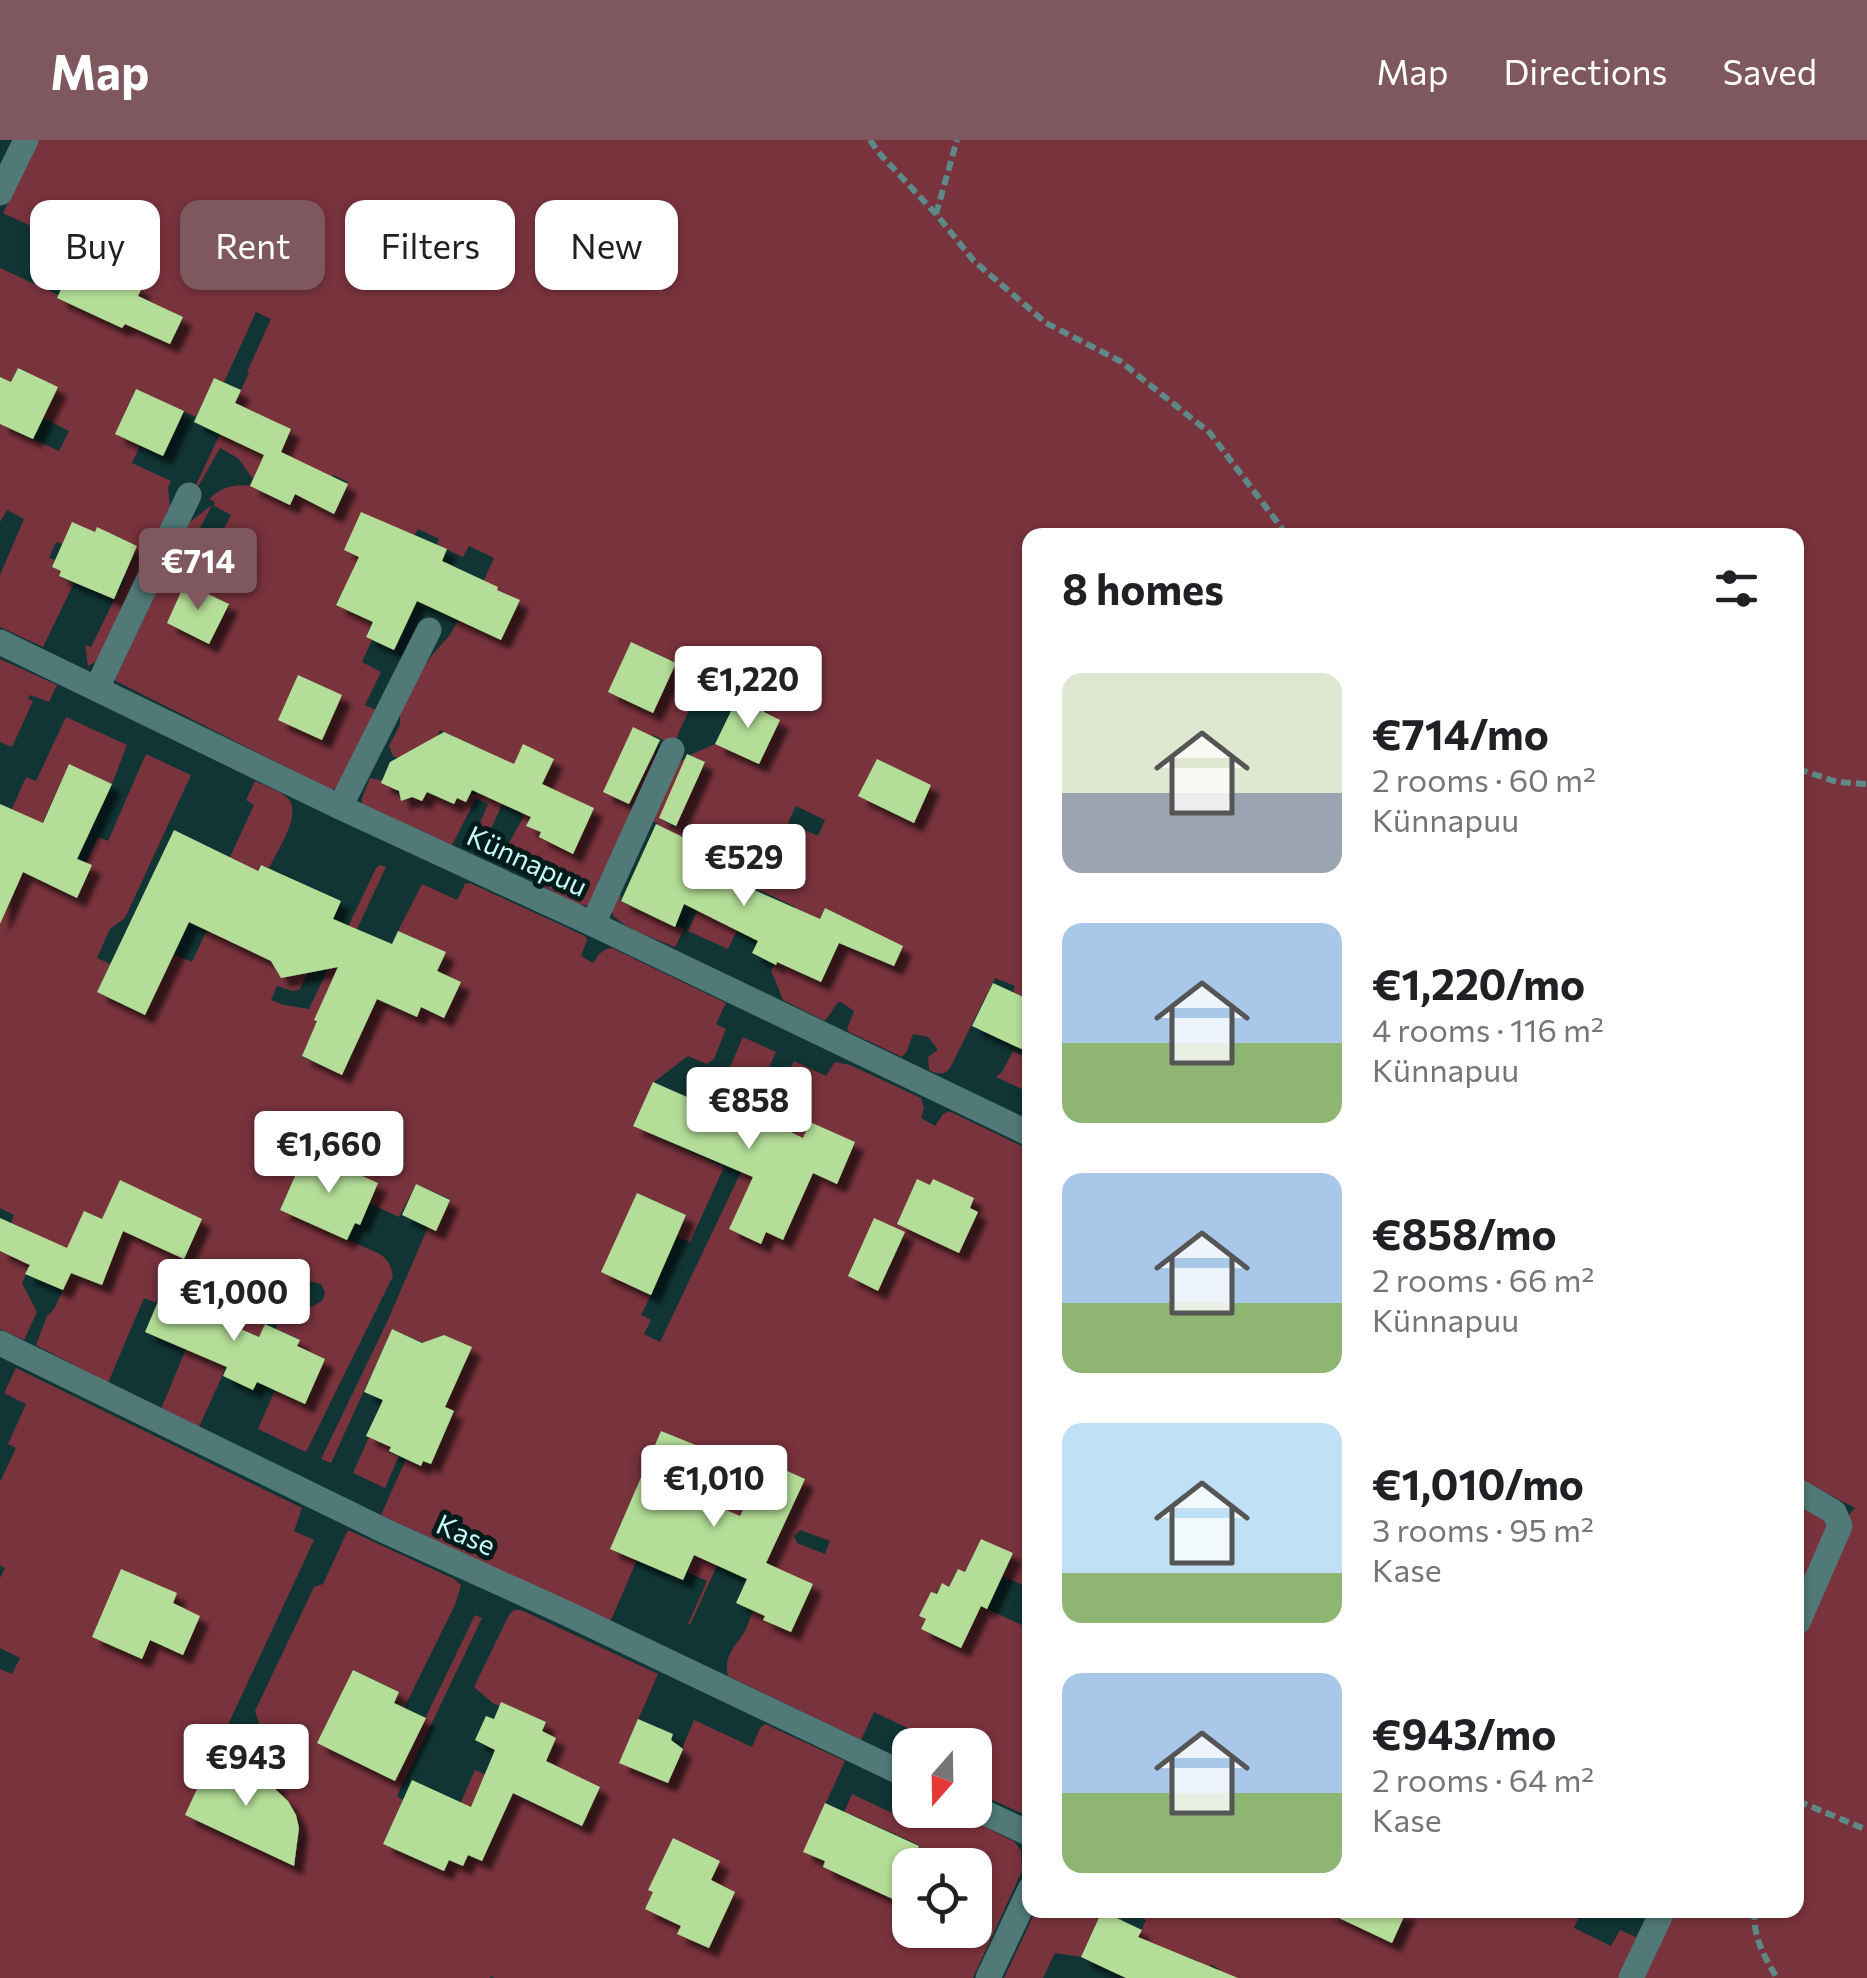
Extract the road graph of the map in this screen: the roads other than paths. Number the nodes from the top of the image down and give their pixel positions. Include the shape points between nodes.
1 (26, 140) edge
2 (0, 193) edge
3 (189, 495) dead end
4 (428, 630) dead end
5 (0, 642) edge
6 (97, 688) junction
7 (672, 750) dead end
8 (340, 807) junction
9 (593, 924) junction
10 (1022, 1130) edge
11 (0, 1343) edge
12 (1804, 1494) edge
13 (1804, 1608) edge
14 (892, 1768) edge
15 (992, 1816) edge
16 (1022, 1830) edge
17 (1022, 1906) edge
18 (1659, 1918) edge
19 (988, 1978) edge
20 (1631, 1978) edge

1 - 2 street
3 - 6 street
4 - 8 street
5 - 6 street, Künnapuu
6 - 8 street, Künnapuu
7 - 9 street
8 - 9 street, Künnapuu
9 - 10 street, Künnapuu
11 - 14 street, Kase
12 - 13 street via 1834,1512 1840,1526
15 - 16 street
17 - 19 street
18 - 20 street

